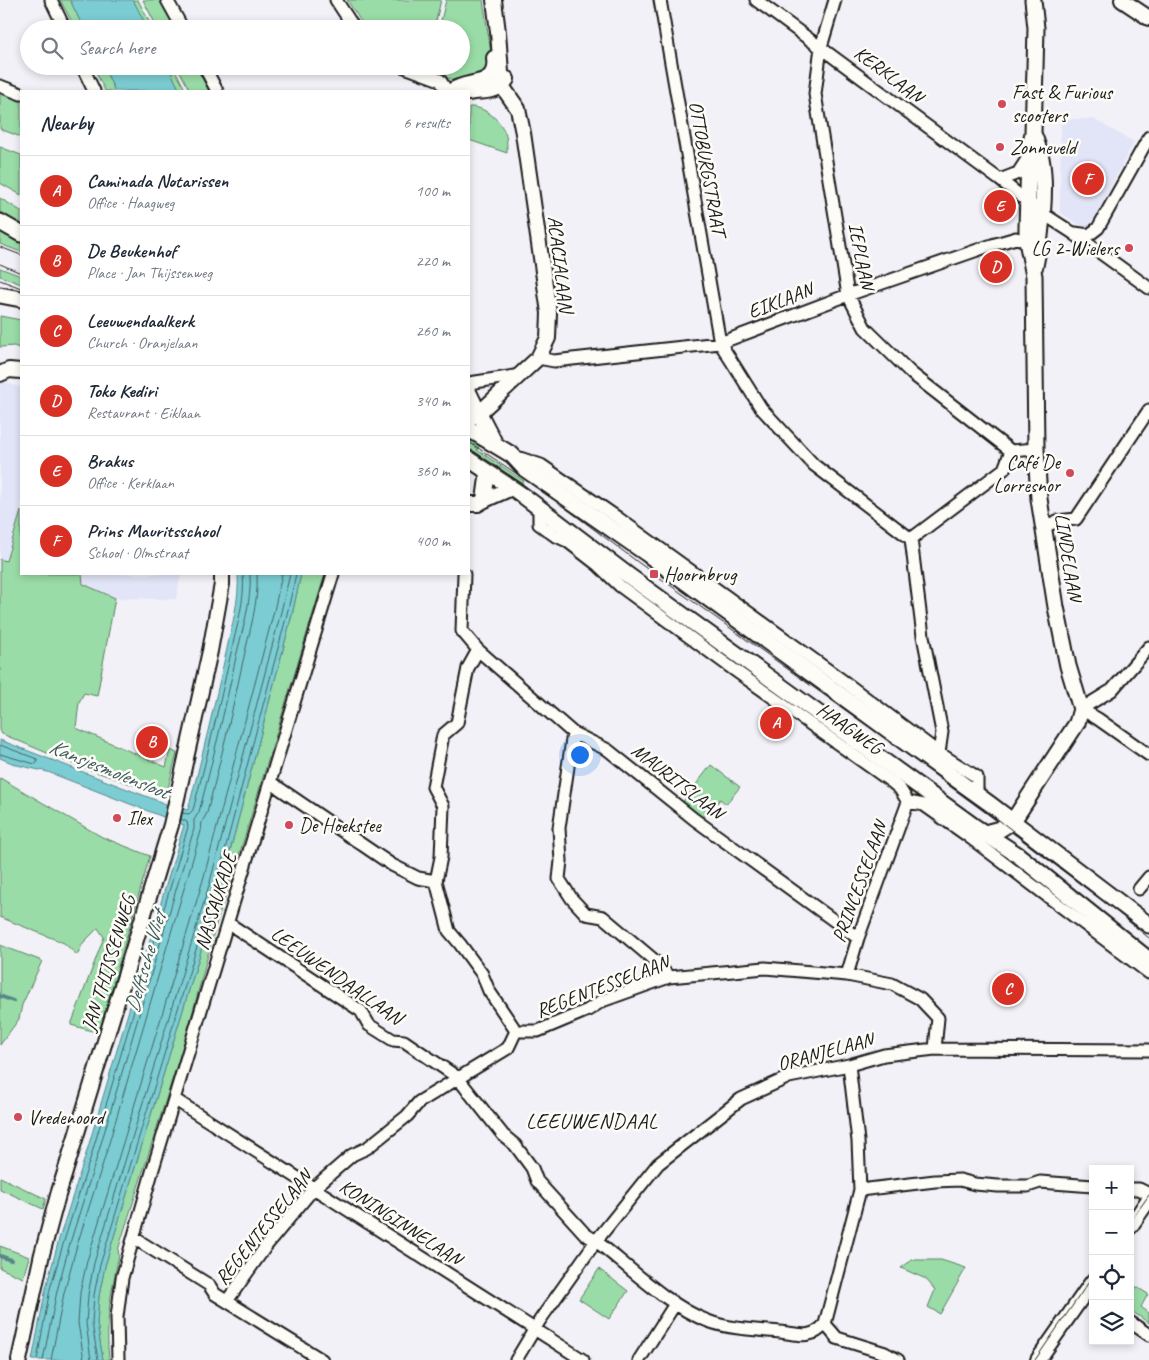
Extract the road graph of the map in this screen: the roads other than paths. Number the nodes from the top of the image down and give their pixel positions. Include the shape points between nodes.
1 (51, 0) edge
2 (168, 0) edge
3 (336, 0) edge
4 (494, 0) edge
5 (660, 0) edge
6 (756, 0) edge
7 (835, 0) edge
8 (1033, 0) edge
9 (1042, 0) edge
10 (1122, 0) edge
11 (1149, 18) edge
12 (61, 20) edge
13 (178, 20) edge
14 (349, 20) edge
15 (1036, 28) junction
16 (498, 32) junction
17 (822, 47) junction
18 (86, 75) edge
19 (209, 75) edge
20 (426, 75) edge
21 (0, 86) edge
22 (502, 86) junction
23 (93, 88) edge
24 (216, 90) edge
25 (446, 90) edge
26 (452, 90) edge
27 (470, 93) edge
28 (20, 94) edge
29 (1033, 132) junction
30 (1149, 137) edge
31 (1029, 156) junction
32 (1000, 180) junction
33 (1027, 202) junction
34 (1042, 213) junction
35 (0, 222) edge
36 (20, 233) edge
37 (1073, 233) junction
38 (1027, 241) junction
39 (1034, 276) junction
40 (1149, 288) edge
41 (848, 294) junction
42 (0, 296) edge
43 (20, 299) edge
44 (720, 343) junction
45 (538, 358) junction
46 (521, 375) junction
47 (470, 383) edge
48 (470, 397) edge
49 (1149, 410) edge
50 (474, 416) edge
51 (470, 430) edge
52 (495, 444) junction
53 (1036, 449) junction
54 (1011, 451) junction
55 (512, 456) junction
56 (470, 460) edge
57 (486, 471) junction
58 (512, 488) junction
59 (484, 500) junction
60 (470, 504) edge
61 (538, 508) junction
62 (1044, 527) junction
63 (912, 539) junction
64 (222, 575) edge
65 (333, 575) edge
66 (464, 575) edge
67 (1149, 647) edge
68 (478, 650) junction
69 (1081, 709) junction
70 (573, 733) junction
71 (939, 753) junction
72 (1149, 755) edge
73 (270, 782) junction
74 (977, 795) junction
75 (908, 802) junction
76 (1012, 821) junction
77 (985, 833) junction
78 (1018, 855) junction
79 (1149, 877) edge
80 (436, 881) junction
81 (1139, 889) dead end
82 (228, 923) junction
83 (1149, 925) edge
84 (858, 938) junction
85 (1149, 960) edge
86 (1149, 973) edge
87 (846, 975) junction
88 (669, 977) junction
89 (516, 1031) junction
90 (935, 1049) junction
91 (1149, 1050) edge
92 (849, 1065) junction
93 (457, 1077) junction
94 (174, 1099) junction
95 (1089, 1186) edge
96 (314, 1188) junction
97 (1134, 1189) edge
98 (860, 1190) junction
99 (1149, 1194) edge
100 (1149, 1200) edge
101 (1134, 1221) edge
102 (134, 1238) junction
103 (596, 1241) junction
104 (1089, 1291) edge
105 (227, 1301) junction
106 (675, 1304) junction
107 (825, 1324) junction
108 (1134, 1325) edge
109 (535, 1330) junction
110 (1149, 1335) edge
111 (19, 1360) edge
112 (118, 1360) edge
113 (322, 1360) edge
114 (516, 1360) edge
115 (583, 1360) edge
116 (640, 1360) edge
117 (898, 1360) edge
118 (1038, 1360) edge

1 - 12 street
2 - 13 street
3 - 14 street
4 - 16 street
5 - 44 street, OTTOBURGSTRAAT
6 - 17 street, KERKLAAN
7 - 17 street, IEPLAAN
8 - 15 main road, LINDELAAN
9 - 15 main road, LINDELAAN
10 - 11 street
15 - 29 main road, LINDELAAN
16 - 22 street via 511,73
16 - 26 street via 492,41 495,66 492,74 487,79
17 - 32 street, KERKLAAN
17 - 41 street, IEPLAAN via 815,94
18 - 23 street
19 - 24 street
20 - 25 street via 440,80
21 - 28 street
22 - 27 street
22 - 45 street, ACACIALAAN via 518,109 549,313 548,338
29 - 31 main road, LINDELAAN
29 - 34 main road, LINDELAAN via 1041,159
30 - 37 street via 1098,228 1089,235
31 - 32 street via 1018,173
31 - 33 main road, LINDELAAN
32 - 33 street, KERKLAAN
33 - 34 street, KERKLAAN
33 - 38 main road, LINDELAAN
34 - 37 street, KERKLAAN
34 - 39 main road, LINDELAAN
35 - 36 main road
37 - 40 street, KERKLAAN
38 - 39 main road, LINDELAAN
38 - 41 street, EIKLAAN via 1016,238 992,245
39 - 53 main road, LINDELAAN
41 - 44 street, EIKLAAN
41 - 54 street, IEPLAAN via 864,328 911,372
42 - 43 main road
44 - 45 street, EIKLAAN via 554,361
44 - 63 street via 761,408 814,465
45 - 46 street, ACACIALAAN
46 - 47 street
46 - 50 street, ACACIALAAN
48 - 50 street
49 - 62 street via 1076,519 1057,521
50 - 52 main road
51 - 52 main road, HAAGWEG
52 - 55 main road, HAAGWEG
53 - 54 street
53 - 62 main road, LINDELAAN
54 - 63 street via 1004,469
55 - 71 street, HAAGWEG via 541,464 611,512
55 - 74 main road, HAAGWEG
56 - 57 main road, HAAGWEG
57 - 58 main road, HAAGWEG
57 - 59 street
58 - 59 street
58 - 61 main road, HAAGWEG
59 - 60 street
61 - 75 street, HAAGWEG via 540,524 598,564 620,586 733,670 893,783
61 - 77 main road, HAAGWEG
62 - 69 main road, LINDELAAN via 1056,608
63 - 71 street via 923,636 942,732
64 - 111 street, JAN THIJSSENWEG via 213,638 171,825 58,1195
65 - 73 street, NASSAUKADE
66 - 68 street, MAURITSLAAN via 462,632
67 - 69 street via 1112,690
68 - 70 street, MAURITSLAAN
68 - 80 street via 468,668 457,723 443,734 433,787 442,806 441,856
69 - 72 street
69 - 76 main road via 1077,723
70 - 84 street, MAURITSLAAN via 608,750 694,819
70 - 88 street via 559,828 560,879 572,900 586,914 603,917
71 - 74 street, HAAGWEG via 977,777
73 - 80 street via 392,865 418,878
73 - 82 street, NASSAUKADE
74 - 76 main road, HAAGWEG
75 - 84 street, PRINCESSELAAN
75 - 86 street via 924,806 968,836
76 - 77 main road
76 - 78 main road
76 - 83 main road, HAAGWEG
77 - 78 main road, HAAGWEG
78 - 85 main road, HAAGWEG
79 - 81 street
80 - 89 street via 449,931 482,974 489,991
82 - 93 street, LEEUWENDAALLAAN via 361,1011 369,1025 394,1040 404,1041
82 - 94 street, NASSAUKADE
84 - 87 street, PRINCESSELAAN
87 - 88 street, REGENTESSELAAN via 765,968
87 - 90 street, REGENTESSELAAN via 892,984 920,999 938,1018
88 - 89 street, REGENTESSELAAN via 602,1001 538,1031
89 - 93 street, REGENTESSELAAN via 508,1048
90 - 91 street, ORANJELAAN
90 - 92 street, ORANJELAAN via 884,1055
92 - 98 street
92 - 103 street, ORANJELAAN via 788,1077 741,1099 658,1164
93 - 96 street, REGENTESSELAAN via 419,1102 368,1148 352,1155
93 - 103 street, LEEUWENDAALLAAN via 503,1135 515,1145 532,1168 537,1181 584,1234
94 - 96 street, KONINGINNELAAN
94 - 102 street, NASSAUKADE
95 - 98 street via 1040,1182 1028,1186 998,1186 960,1180
96 - 105 street, REGENTESSELAAN via 266,1246
96 - 109 street, KONINGINNELAAN
97 - 99 street
98 - 107 street
100 - 101 street
102 - 105 street
102 - 112 street, NASSAUKADE via 122,1278 116,1317
103 - 106 street, LEEUWENDAALLAAN
103 - 109 street, ORANJELAAN
104 - 118 street
105 - 113 street
106 - 107 street, LEEUWENDAALLAAN via 708,1322 746,1328 810,1335
106 - 116 street
107 - 117 street via 837,1338
108 - 110 street
109 - 114 street, ORANJELAAN
109 - 115 street, KONINGINNELAAN

